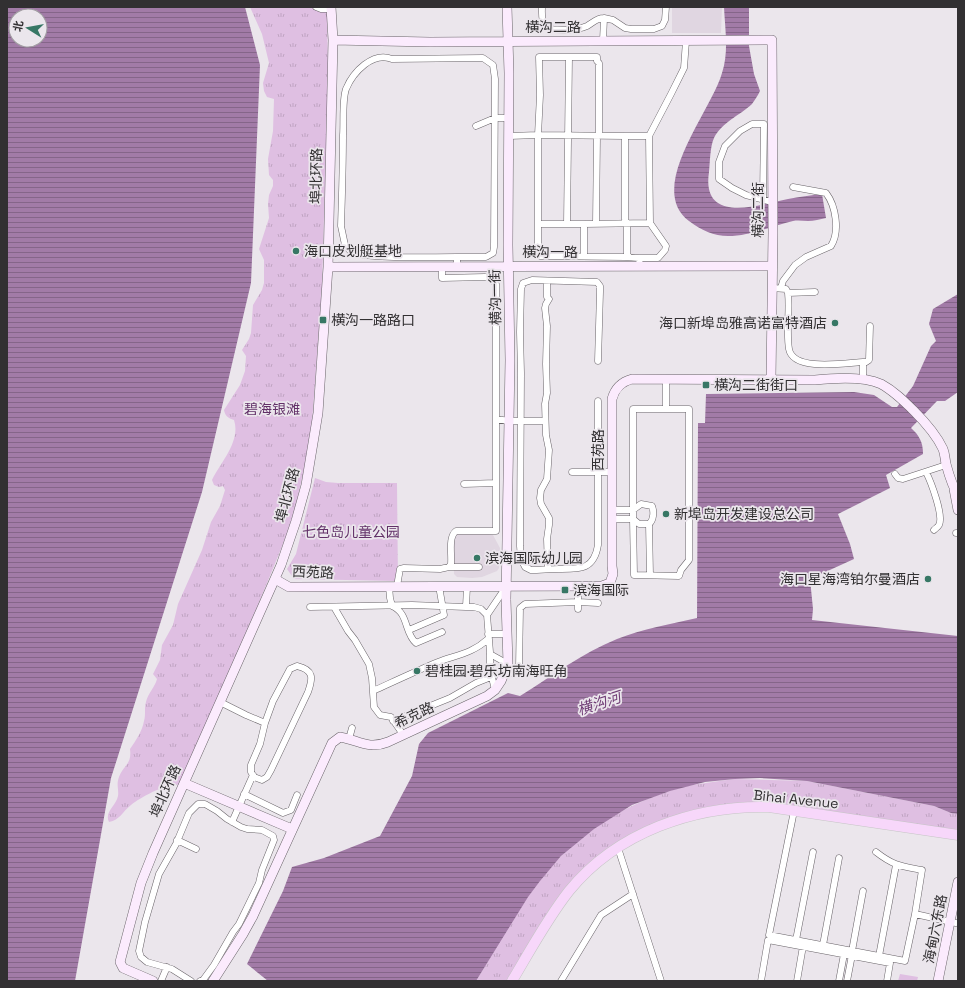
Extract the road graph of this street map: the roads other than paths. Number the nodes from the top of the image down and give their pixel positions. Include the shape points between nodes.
1 (316, 7) edge
2 (507, 7) edge
3 (542, 7) edge
4 (666, 7) edge
5 (331, 8) edge
6 (604, 18) junction
7 (333, 40) junction
8 (772, 40) joint
9 (508, 41) junction
10 (603, 41) junction
11 (686, 41) junction
12 (568, 57) junction
13 (495, 118) junction
14 (509, 118) junction
15 (476, 126) dead end
16 (538, 135) junction
17 (509, 136) junction
18 (568, 136) junction
19 (598, 136) junction
20 (625, 136) junction
21 (649, 136) junction
22 (768, 145) junction
23 (331, 160) junction
24 (343, 160) junction
25 (793, 187) dead end
26 (763, 198) junction
27 (772, 202) junction
28 (650, 223) junction
29 (538, 224) junction
30 (567, 224) junction
31 (584, 224) junction
32 (596, 224) junction
33 (627, 224) junction
34 (584, 256) junction
35 (457, 257) junction
36 (629, 257) junction
37 (639, 262) junction
38 (442, 266) junction
39 (457, 266) junction
40 (509, 266) junction
41 (772, 266) junction
42 (328, 267) junction
43 (548, 281) junction
44 (776, 288) junction
45 (815, 292) dead end
46 (788, 293) junction
47 (870, 326) dead end
48 (598, 361) dead end
49 (863, 362) junction
50 (666, 379) junction
51 (772, 379) junction
52 (863, 380) junction
53 (598, 401) dead end
54 (666, 409) junction
55 (496, 419) junction
56 (509, 421) junction
57 (520, 421) junction
58 (545, 421) junction
59 (946, 465) junction
60 (572, 472) dead end
61 (598, 472) junction
62 (612, 472) junction
63 (926, 472) junction
64 (895, 474) dead end
65 (464, 484) dead end
66 (496, 484) junction
67 (956, 492) edge
68 (633, 510) junction
69 (958, 510) edge
70 (612, 514) junction
71 (633, 519) junction
72 (649, 524) junction
73 (934, 530) dead end
74 (450, 567) junction
75 (478, 567) dead end
76 (548, 569) junction
77 (650, 575) junction
78 (275, 579) junction
79 (393, 586) junction
80 (439, 586) junction
81 (468, 586) junction
82 (507, 586) junction
83 (578, 586) junction
84 (578, 602) junction
85 (598, 603) dead end
86 (392, 606) junction
87 (443, 606) junction
88 (466, 606) junction
89 (310, 607) dead end
90 (334, 607) junction
91 (578, 609) dead end
92 (487, 616) junction
93 (408, 630) junction
94 (442, 632) dead end
95 (507, 634) junction
96 (488, 637) junction
97 (490, 654) junction
98 (508, 664) junction
99 (504, 675) junction
100 (491, 677) junction
101 (495, 690) junction
102 (373, 691) junction
103 (450, 698) junction
104 (220, 702) junction
105 (457, 710) junction
106 (393, 721) junction
107 (265, 723) junction
108 (352, 728) dead end
109 (402, 736) junction
110 (348, 739) junction
111 (253, 775) junction
112 (184, 783) junction
113 (297, 795) dead end
114 (241, 799) junction
115 (794, 812) junction
116 (232, 822) junction
117 (292, 829) junction
118 (958, 835) edge
119 (958, 839) edge
120 (177, 840) junction
121 (196, 849) dead end
122 (619, 851) junction
123 (813, 852) dead end
124 (876, 852) dead end
125 (839, 858) dead end
126 (896, 865) junction
127 (958, 882) edge
128 (863, 891) dead end
129 (633, 894) junction
130 (956, 904) edge
131 (915, 914) junction
132 (955, 919) edge
133 (769, 938) junction
134 (796, 940) junction
135 (803, 946) junction
136 (823, 946) junction
137 (852, 953) junction
138 (844, 954) junction
139 (879, 956) junction
140 (167, 967) junction
141 (153, 981) edge
142 (161, 981) edge
143 (191, 981) edge
144 (200, 981) edge
145 (213, 981) edge
146 (512, 981) edge
147 (515, 981) edge
148 (561, 981) edge
149 (661, 981) edge
150 (761, 981) edge
151 (797, 981) edge
152 (839, 981) edge
153 (847, 981) edge
154 (887, 981) edge
155 (938, 981) edge
156 (945, 981) edge

1 - 5 street
2 - 9 street, 横沟一街
3 - 6 street via 543,22 546,27 552,29 570,30
4 - 6 street via 662,26 654,29 625,28 613,20
5 - 7 street, 埠北环路
6 - 10 street
7 - 9 street, 横沟二路
7 - 23 street, 埠北环路
8 - 11 street, 横沟二路
8 - 22 street, 横沟二街
9 - 10 street, 横沟二路
9 - 14 street, 横沟一街
10 - 11 street, 横沟二路
11 - 21 street via 684,68
12 - 16 street via 539,57
12 - 18 street
12 - 19 street via 597,57
13 - 14 street
13 - 15 street
13 - 24 street via 494,70 493,65 486,60 386,57 371,60 354,76 346,90
13 - 35 street via 493,253 486,256
14 - 17 street, 横沟一街
16 - 17 street
16 - 18 street
16 - 29 street
17 - 40 street, 横沟一街
18 - 19 street
18 - 30 street
19 - 20 street
19 - 32 street
20 - 21 street
20 - 33 street
21 - 28 street
22 - 26 street
22 - 26 street via 764,124 752,124 740,131 725,146 719,162 719,179 746,195
22 - 27 street, 横沟二街
23 - 24 street
23 - 42 street, 埠北环路
24 - 35 street via 341,226 345,245 352,253 390,257
25 - 44 street via 826,193 834,214 836,232 831,246 795,265
26 - 27 street
27 - 41 street, 横沟二街
28 - 33 street
28 - 37 street via 666,246 665,250 658,258
29 - 30 street
29 - 34 street via 540,256
30 - 31 street
31 - 32 street
31 - 34 street
32 - 33 street
33 - 36 street
34 - 36 street
35 - 39 street
36 - 37 street
37 - 40 street, 横沟一路
37 - 41 street, 横沟一路
38 - 39 street, 横沟一路
38 - 42 street, 横沟一路
38 - 55 street via 442,278 484,277 492,279 496,284
39 - 40 street, 横沟一路
40 - 56 street, 横沟一街
41 - 44 street, 横沟二街
42 - 78 street, 埠北环路 via 314,438 304,491
43 - 48 street via 592,281 600,286
43 - 57 street via 527,281 523,283 522,288
43 - 58 street via 549,299 545,308
44 - 46 street via 786,289
44 - 51 street, 横沟二街
45 - 46 street
46 - 49 street via 789,351 795,358 806,364
47 - 49 street via 869,360
49 - 52 street
50 - 51 street, 西苑路
50 - 54 street
50 - 62 street, 西苑路 via 629,380 621,384 614,393
51 - 52 street, 西苑路
52 - 59 street, 西苑路 via 891,390 929,425 944,452
53 - 61 street
54 - 68 street via 633,409
54 - 77 street via 689,409 689,560 679,576
55 - 56 street
55 - 66 street
56 - 57 street
56 - 82 street, 横沟一街
57 - 58 street
57 - 76 street via 521,559 525,567 531,570
58 - 76 street via 549,450 548,473 540,490 540,504 549,518 546,539
59 - 63 street
59 - 67 street, 西苑路
60 - 61 street
61 - 62 street
61 - 76 street via 598,545 595,557 579,570
62 - 70 street, 西苑路
63 - 64 street via 903,479
63 - 73 street via 938,505 940,521
65 - 66 street
66 - 74 street via 496,531 456,531 452,538
67 - 69 street, 西苑路
68 - 70 street
68 - 71 street
68 - 72 street via 641,504 652,506 652,522
70 - 71 street
70 - 83 street, 西苑路 via 612,579 610,583 602,586
71 - 72 street via 640,524
71 - 77 street via 634,575
72 - 77 street
74 - 75 street
74 - 79 street via 400,569
78 - 79 street, 西苑路 via 289,587
78 - 104 street, 埠北环路
79 - 80 street, 西苑路
79 - 86 street via 390,598
80 - 81 street, 西苑路
80 - 87 street
81 - 82 street, 西苑路
81 - 88 street
82 - 83 street, 西苑路
82 - 92 street
82 - 95 street, 希克路
83 - 84 street
84 - 85 street
84 - 91 street
84 - 99 street via 525,604 520,608 518,668
86 - 87 street
86 - 90 street
86 - 93 street via 400,610
87 - 88 street
87 - 93 street via 444,615
88 - 92 street via 481,609
89 - 90 street
90 - 102 street via 369,664
92 - 96 street
93 - 94 street via 416,644
95 - 96 street
95 - 98 street, 希克路
96 - 97 street
96 - 102 street via 480,647 470,652 454,656
97 - 98 street
97 - 100 street
98 - 99 street, 希克路
99 - 101 street, 希克路
100 - 101 street
100 - 103 street
101 - 105 street, 希克路
102 - 106 street via 374,706 380,714 391,717
103 - 105 street
103 - 106 street
104 - 107 street
104 - 112 street, 埠北环路
105 - 109 street, 希克路
106 - 109 street
107 - 111 street via 251,765
107 - 111 street via 290,669 297,666 308,670 312,676 311,684 271,770 262,780
108 - 110 street
109 - 110 street, 希克路 via 377,746
110 - 117 street via 340,737 332,743
111 - 114 street
112 - 114 street
112 - 141 street, 埠北环路 via 147,868 120,962 123,968
113 - 114 street via 291,810 283,813
114 - 116 street
114 - 117 street
115 - 118 main road, Bihai Avenue
115 - 119 main road, Bihai Avenue
115 - 122 main road, Bihai Avenue via 736,810 705,815 662,828
115 - 133 street
115 - 146 main road, Bihai Avenue via 755,807 703,812 665,823 628,841 601,860 570,890
116 - 120 street via 206,804 198,804 189,813
116 - 144 street via 247,829 262,830 273,836 274,840 259,883 240,924 214,965
117 - 145 street via 253,916
120 - 121 street
120 - 140 street via 159,874 144,922 139,951 147,962
122 - 129 street
122 - 147 main road, Bihai Avenue via 589,875 568,897
123 - 134 street
124 - 126 street
125 - 136 street
126 - 131 street via 922,870
126 - 139 street
127 - 130 street, 海甸六东路
128 - 137 street
129 - 148 street via 602,915
129 - 149 street
130 - 132 street, 海甸六东路
131 - 132 street
131 - 139 street via 905,961
132 - 155 street, 海甸六东路
132 - 156 street, 海甸六东路
133 - 134 street
133 - 135 street
133 - 150 street
134 - 136 street
135 - 138 street
135 - 151 street
136 - 137 street
137 - 138 street
137 - 139 street
137 - 153 street
137 - 154 street via 890,963
138 - 152 street
140 - 142 street
140 - 143 street

